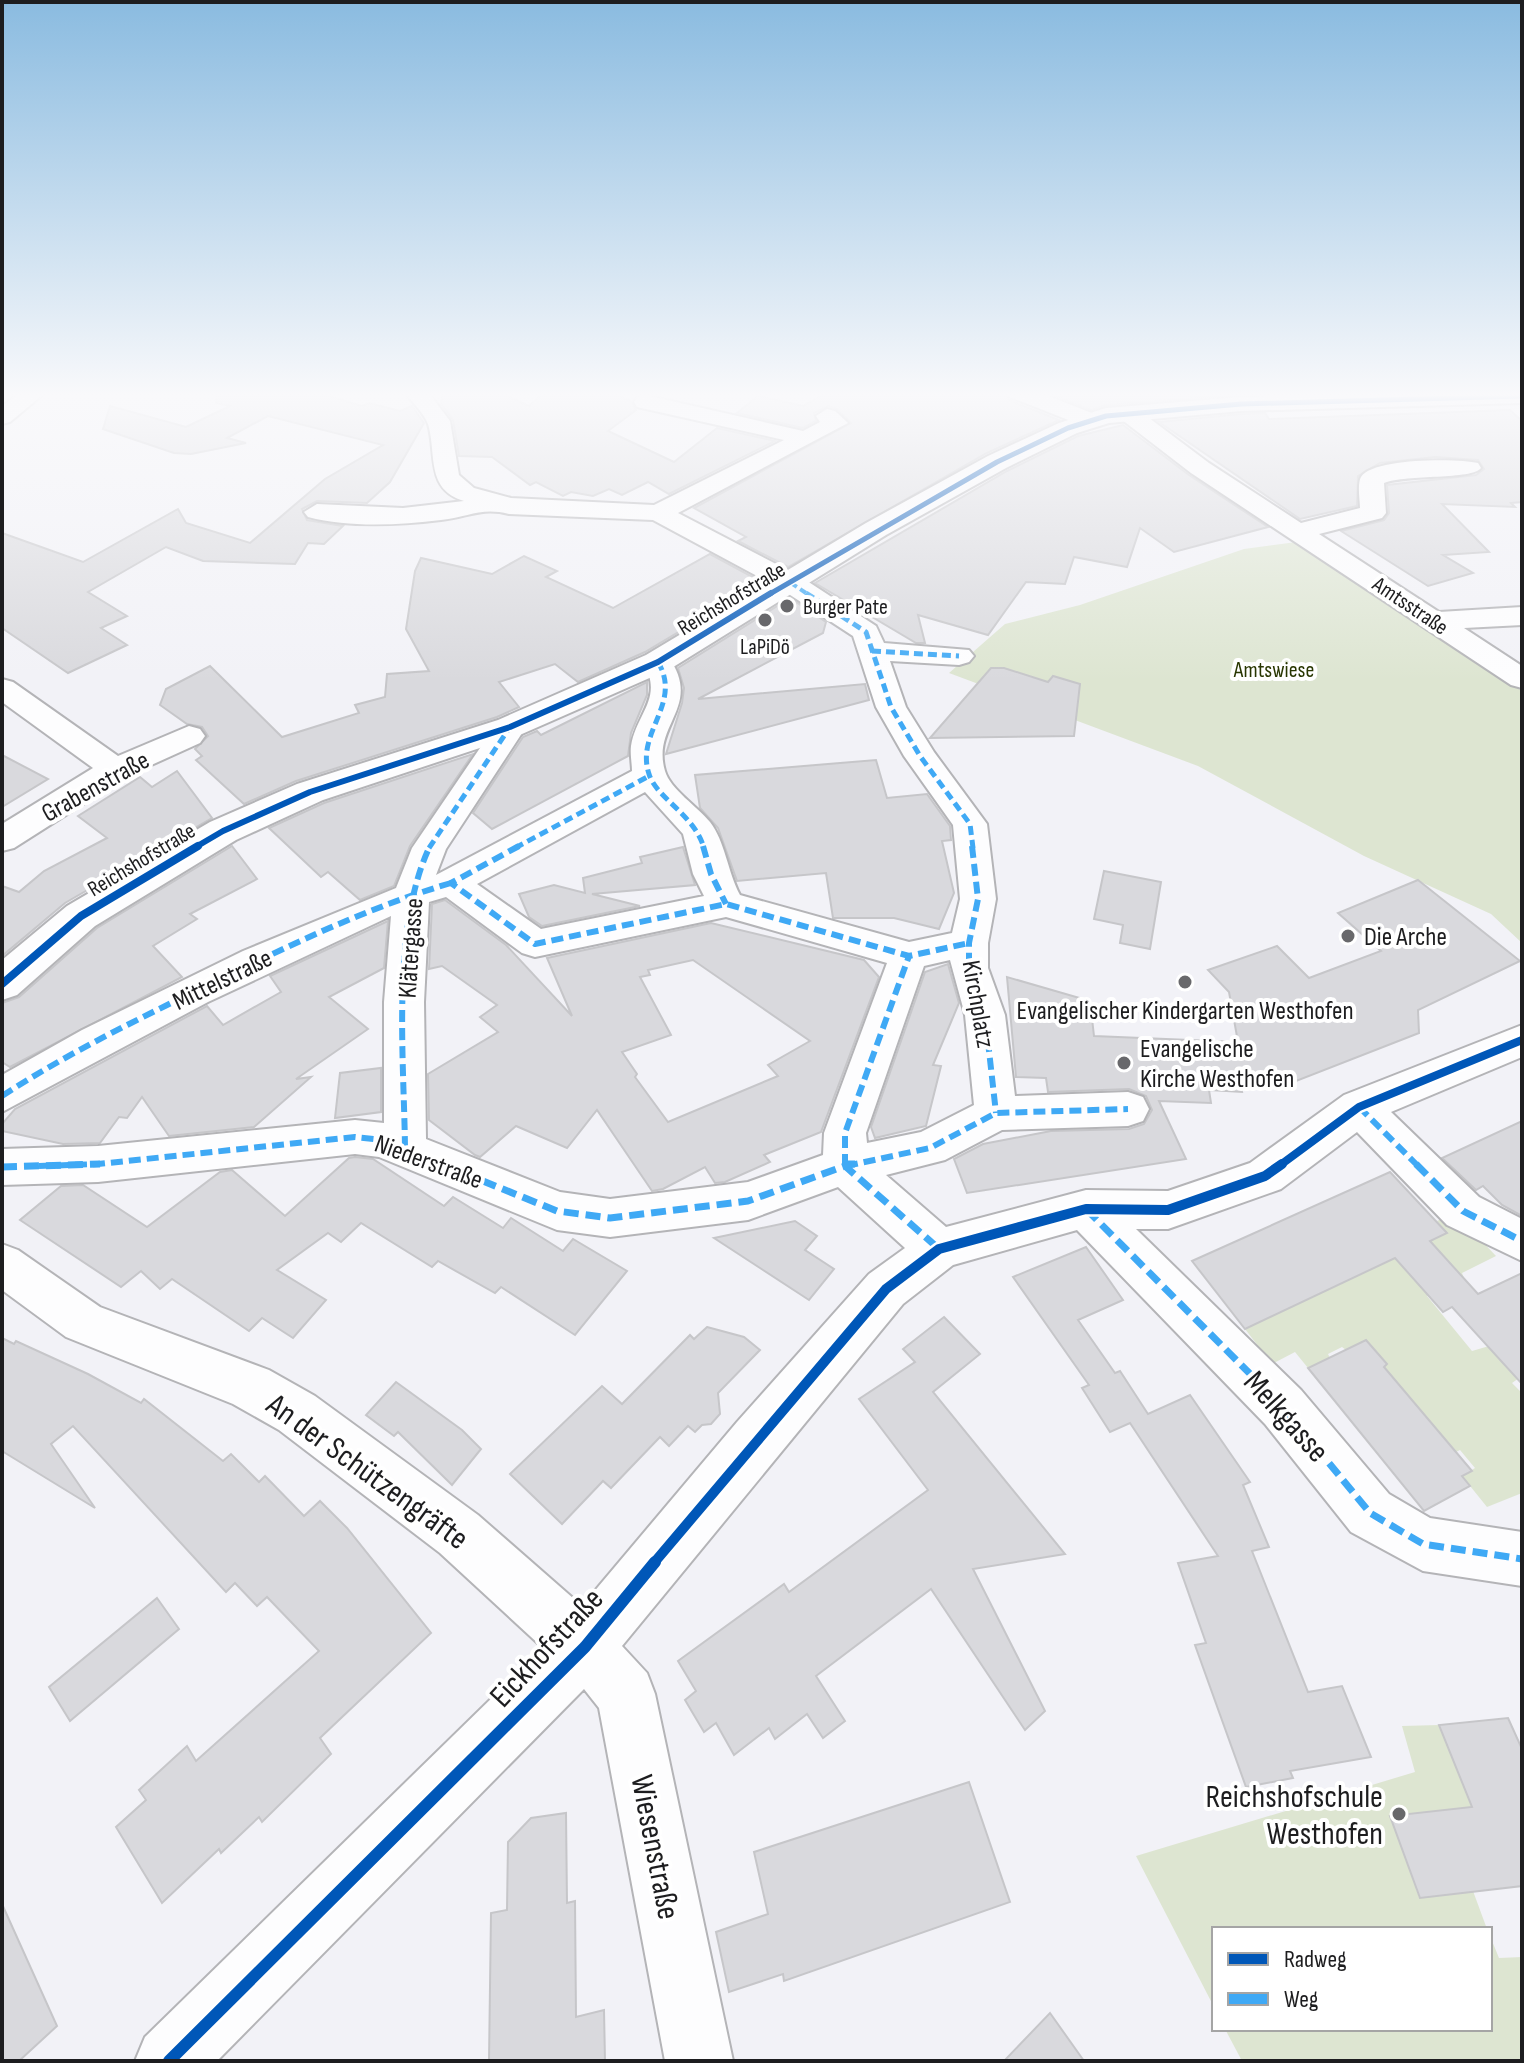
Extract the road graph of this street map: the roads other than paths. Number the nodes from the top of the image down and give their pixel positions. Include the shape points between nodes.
1 (459, 488) edge
2 (706, 488) edge
3 (950, 488) edge
4 (1232, 488) edge
5 (1372, 488) edge
6 (486, 501) junction
7 (317, 512) dead end
8 (658, 513) junction
9 (1300, 531) junction
10 (791, 583) junction
11 (1522, 616) edge
12 (1436, 621) junction
13 (872, 651) junction
14 (959, 656) dead end
15 (658, 662) junction
16 (1522, 679) edge
17 (9, 701) edge
18 (510, 727) junction
19 (189, 736) dead end
20 (115, 769) junction
21 (649, 776) junction
22 (2, 840) edge
23 (451, 883) junction
24 (411, 894) junction
25 (726, 904) junction
26 (969, 943) junction
27 (909, 956) junction
28 (2, 984) edge
29 (1522, 1040) edge
30 (2, 1096) edge
31 (1359, 1107) junction
32 (1128, 1109) dead end
33 (996, 1113) junction
34 (405, 1148) junction
35 (845, 1166) junction
36 (2, 1167) edge
37 (1086, 1209) junction
38 (1522, 1241) edge
39 (939, 1249) junction
40 (2, 1264) edge
41 (1522, 1559) edge
42 (585, 1647) junction
43 (169, 2061) edge
44 (699, 2061) edge

1 - 6 street
2 - 8 street
3 - 10 street, Reichshofstraße
4 - 9 street, Amtsstraße
5 - 9 street via 1373,513
6 - 7 street via 373,517
6 - 8 street via 553,511
8 - 10 street
9 - 12 street, Amtsstraße
10 - 13 street via 866,632
10 - 15 street, Reichshofstraße
11 - 12 street
12 - 16 street, Amtsstraße
13 - 14 street
13 - 26 street via 891,707 970,824 978,899
15 - 18 street, Reichshofstraße
15 - 21 street via 667,677 667,693 647,746
17 - 20 street
18 - 24 street, Klätergasse via 429,848
18 - 28 street, Reichshofstraße via 310,792 223,831 81,916
19 - 20 street, Grabenstraße
20 - 22 street, Grabenstraße
21 - 23 street, Mittelstraße
21 - 25 street via 699,831
23 - 24 street, Mittelstraße
23 - 25 street via 535,944
24 - 30 street, Mittelstraße via 254,963
24 - 34 street, Klätergasse via 404,1002
25 - 27 street
26 - 27 street
26 - 33 street, Kirchplatz via 969,968 985,1015
27 - 35 street via 845,1133
29 - 31 street
31 - 37 street via 1265,1176 1168,1210
31 - 38 street via 1463,1211
32 - 33 street
33 - 35 street via 930,1148
34 - 35 street, Niederstraße via 557,1211 610,1218 748,1201
34 - 36 street, Niederstraße via 355,1137 98,1164
35 - 39 street
37 - 39 street
37 - 41 street, Melkgasse via 1283,1407 1370,1513 1423,1544
39 - 42 street, Eickhofstraße via 886,1289
40 - 42 street, An der Schützengräfte via 83,1322 251,1387 297,1413 459,1534
42 - 43 street, Eickhofstraße
42 - 44 street, Wiesenstraße via 626,1694

